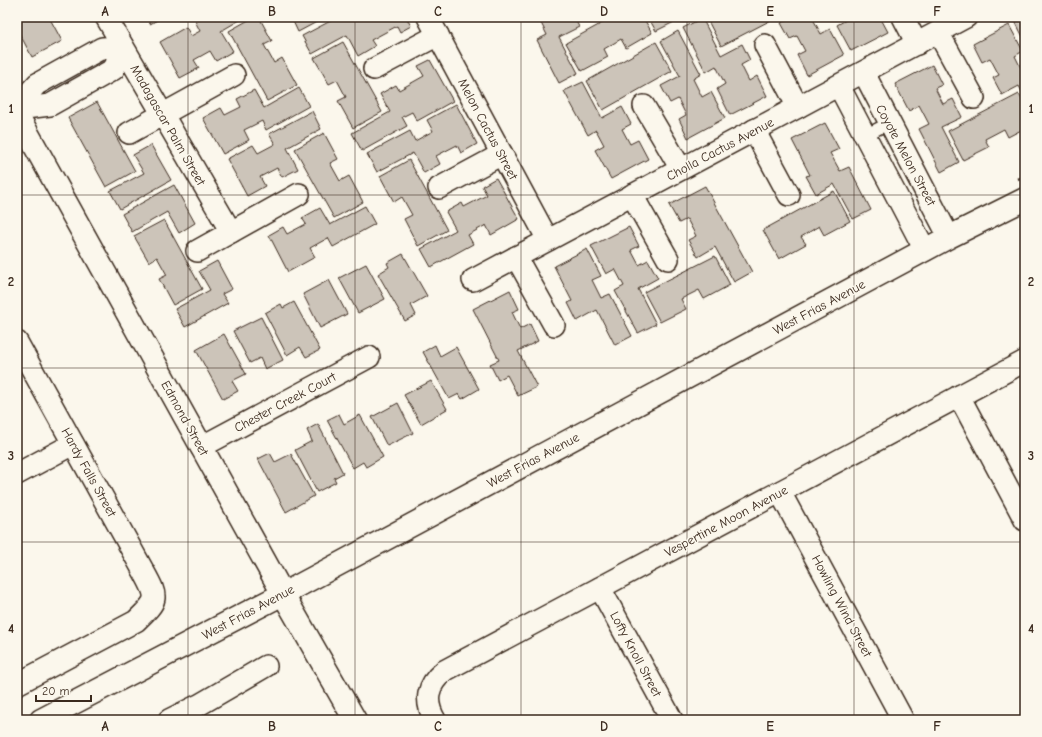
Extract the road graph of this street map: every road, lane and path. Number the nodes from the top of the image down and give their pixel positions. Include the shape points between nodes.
1 (106, 17) edge
2 (428, 17) edge
3 (903, 17) edge
4 (966, 17) edge
5 (938, 32) junction
6 (438, 35) junction
7 (765, 44) dead end
8 (917, 44) junction
9 (123, 47) junction
10 (81, 59) junction
11 (374, 69) dead end
12 (864, 73) junction
13 (234, 75) dead end
14 (93, 81) junction
15 (839, 86) junction
16 (974, 98) dead end
17 (644, 106) dead end
18 (798, 106) junction
19 (17, 107) edge
20 (17, 114) edge
21 (162, 115) junction
22 (889, 123) junction
23 (754, 130) junction
24 (129, 133) dead end
25 (864, 136) junction
26 (502, 154) junction
27 (681, 170) junction
28 (1025, 176) edge
29 (440, 188) dead end
30 (1019, 191) edge
31 (299, 194) dead end
32 (632, 195) junction
33 (789, 195) dead end
34 (231, 232) junction
35 (949, 237) junction
36 (548, 240) junction
37 (925, 250) junction
38 (197, 251) dead end
39 (516, 257) junction
40 (668, 259) dead end
41 (473, 280) dead end
42 (554, 325) dead end
43 (17, 342) edge
44 (369, 357) dead end
45 (1025, 361) edge
46 (960, 396) junction
47 (73, 444) junction
48 (201, 447) junction
49 (17, 474) edge
50 (780, 492) junction
51 (1025, 520) edge
52 (600, 588) junction
53 (283, 594) junction
54 (266, 666) dead end
55 (17, 684) edge
56 (203, 712) edge
57 (42, 720) edge
58 (169, 720) edge
59 (355, 720) edge
60 (435, 720) edge
61 (672, 720) edge
62 (903, 720) edge

1 - 9 street, Madagascar Palm Street
2 - 6 street, Melon Cactus Street
3 - 8 street
4 - 5 street, Cholla Cactus Avenue
5 - 8 street, Cholla Cactus Avenue
5 - 16 street
6 - 11 street
6 - 26 street, Melon Cactus Street
7 - 18 street
8 - 12 street, Cholla Cactus Avenue
9 - 10 street via 102,48
9 - 14 street via 114,69
9 - 21 street, Madagascar Palm Street
10 - 14 lane
10 - 19 street via 37,84
12 - 15 street, Cholla Cactus Avenue
12 - 22 street, Coyote Melon Street
13 - 21 street
14 - 19 street via 50,105
15 - 18 street, Cholla Cactus Avenue
15 - 25 street
17 - 27 street
18 - 23 street, Cholla Cactus Avenue
20 - 48 street, Edmond Street
21 - 24 street
21 - 34 street, Madagascar Palm Street
22 - 25 lane
22 - 35 street, Coyote Melon Street
23 - 27 street, Cholla Cactus Avenue
23 - 33 street
25 - 37 street
26 - 29 street
26 - 36 street, Melon Cactus Street
27 - 32 street, Cholla Cactus Avenue
28 - 30 path
30 - 35 street, West Frias Avenue
31 - 34 street
32 - 36 street, Cholla Cactus Avenue
32 - 40 street
34 - 38 street
35 - 37 street, West Frias Avenue
36 - 39 street, Cholla Cactus Avenue
37 - 53 street, West Frias Avenue
39 - 41 street, Cholla Cactus Avenue
39 - 42 street
43 - 47 street, Hardy Falls Street
44 - 48 street, Chester Creek Court
45 - 46 street, Vespertine Moon Avenue
46 - 50 street, Vespertine Moon Avenue
46 - 51 street
47 - 49 street
47 - 55 street, Hardy Falls Street via 154,590 155,598 136,621 127,627
48 - 53 street, Edmond Street
50 - 52 street, Vespertine Moon Avenue
50 - 62 street, Howling Wind Street
52 - 60 street, Vespertine Moon Avenue via 444,670 436,677 428,696
52 - 61 street, Lofty Knoll Street
53 - 57 street, West Frias Avenue
53 - 59 street, Edmond Street
54 - 56 street
56 - 58 street

